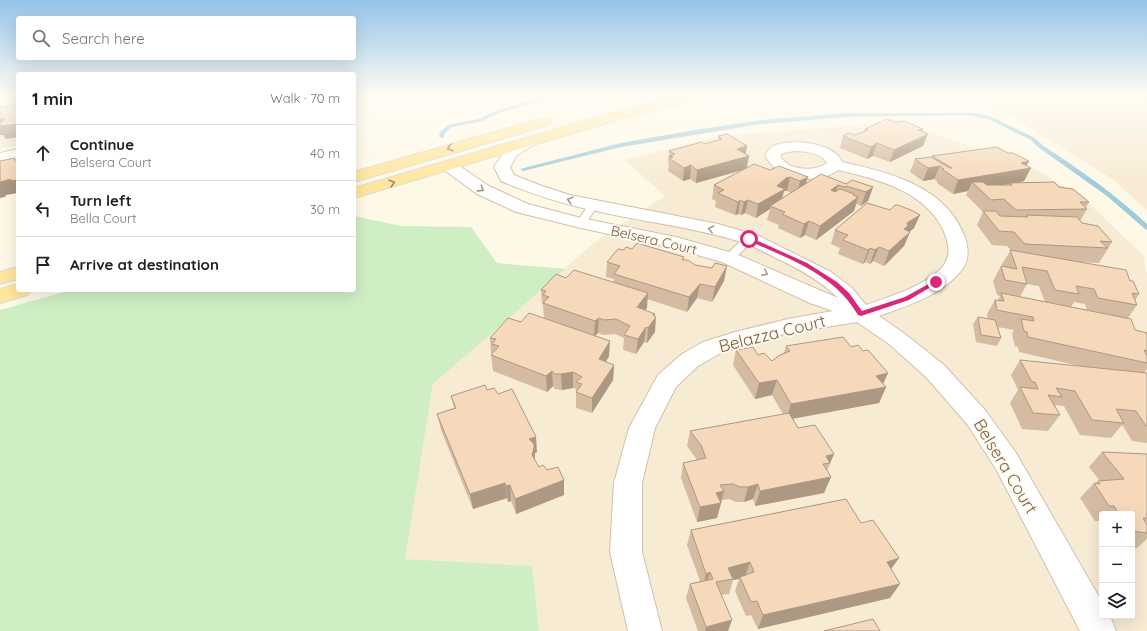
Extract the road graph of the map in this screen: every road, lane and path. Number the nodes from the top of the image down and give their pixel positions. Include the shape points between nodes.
1 (535, 124) edge
2 (586, 124) edge
3 (505, 132) junction
4 (530, 141) junction
5 (16, 154) edge
6 (0, 158) edge
7 (835, 165) dead end
8 (449, 166) junction
9 (356, 176) edge
10 (356, 192) edge
11 (593, 205) junction
12 (581, 223) junction
13 (749, 239) junction
14 (729, 258) junction
15 (16, 274) edge
16 (0, 278) edge
17 (16, 291) edge
18 (0, 296) edge
19 (861, 314) junction
20 (645, 631) edge
21 (1099, 631) edge

1 - 3 main road
2 - 4 main road
3 - 8 main road via 478,146
3 -> 9 main road
4 - 8 main road
11 -> 4 street, Belsera Court via 526,187 507,178 502,167 511,152
5 - 6 street
7 - 19 street, Belazza Court via 877,174 922,196 939,210 951,225 957,241 959,255 953,268 936,282 907,299
10 -> 8 main road
8 -> 12 street, Belsera Court via 483,190 507,202
11 - 12 lane
13 -> 11 street, Belsera Court
12 - 14 street, Belsera Court via 676,243
13 - 14 lane
13 - 19 street, Belsera Court via 805,264 835,284
14 -> 19 street, Belsera Court via 818,298
15 - 16 main road
17 - 18 main road
19 - 20 street, Belazza Court via 743,336 711,348 690,360 667,381 642,428 628,483 626,552
19 - 21 street, Belsera Court via 936,371 976,417 1006,461

